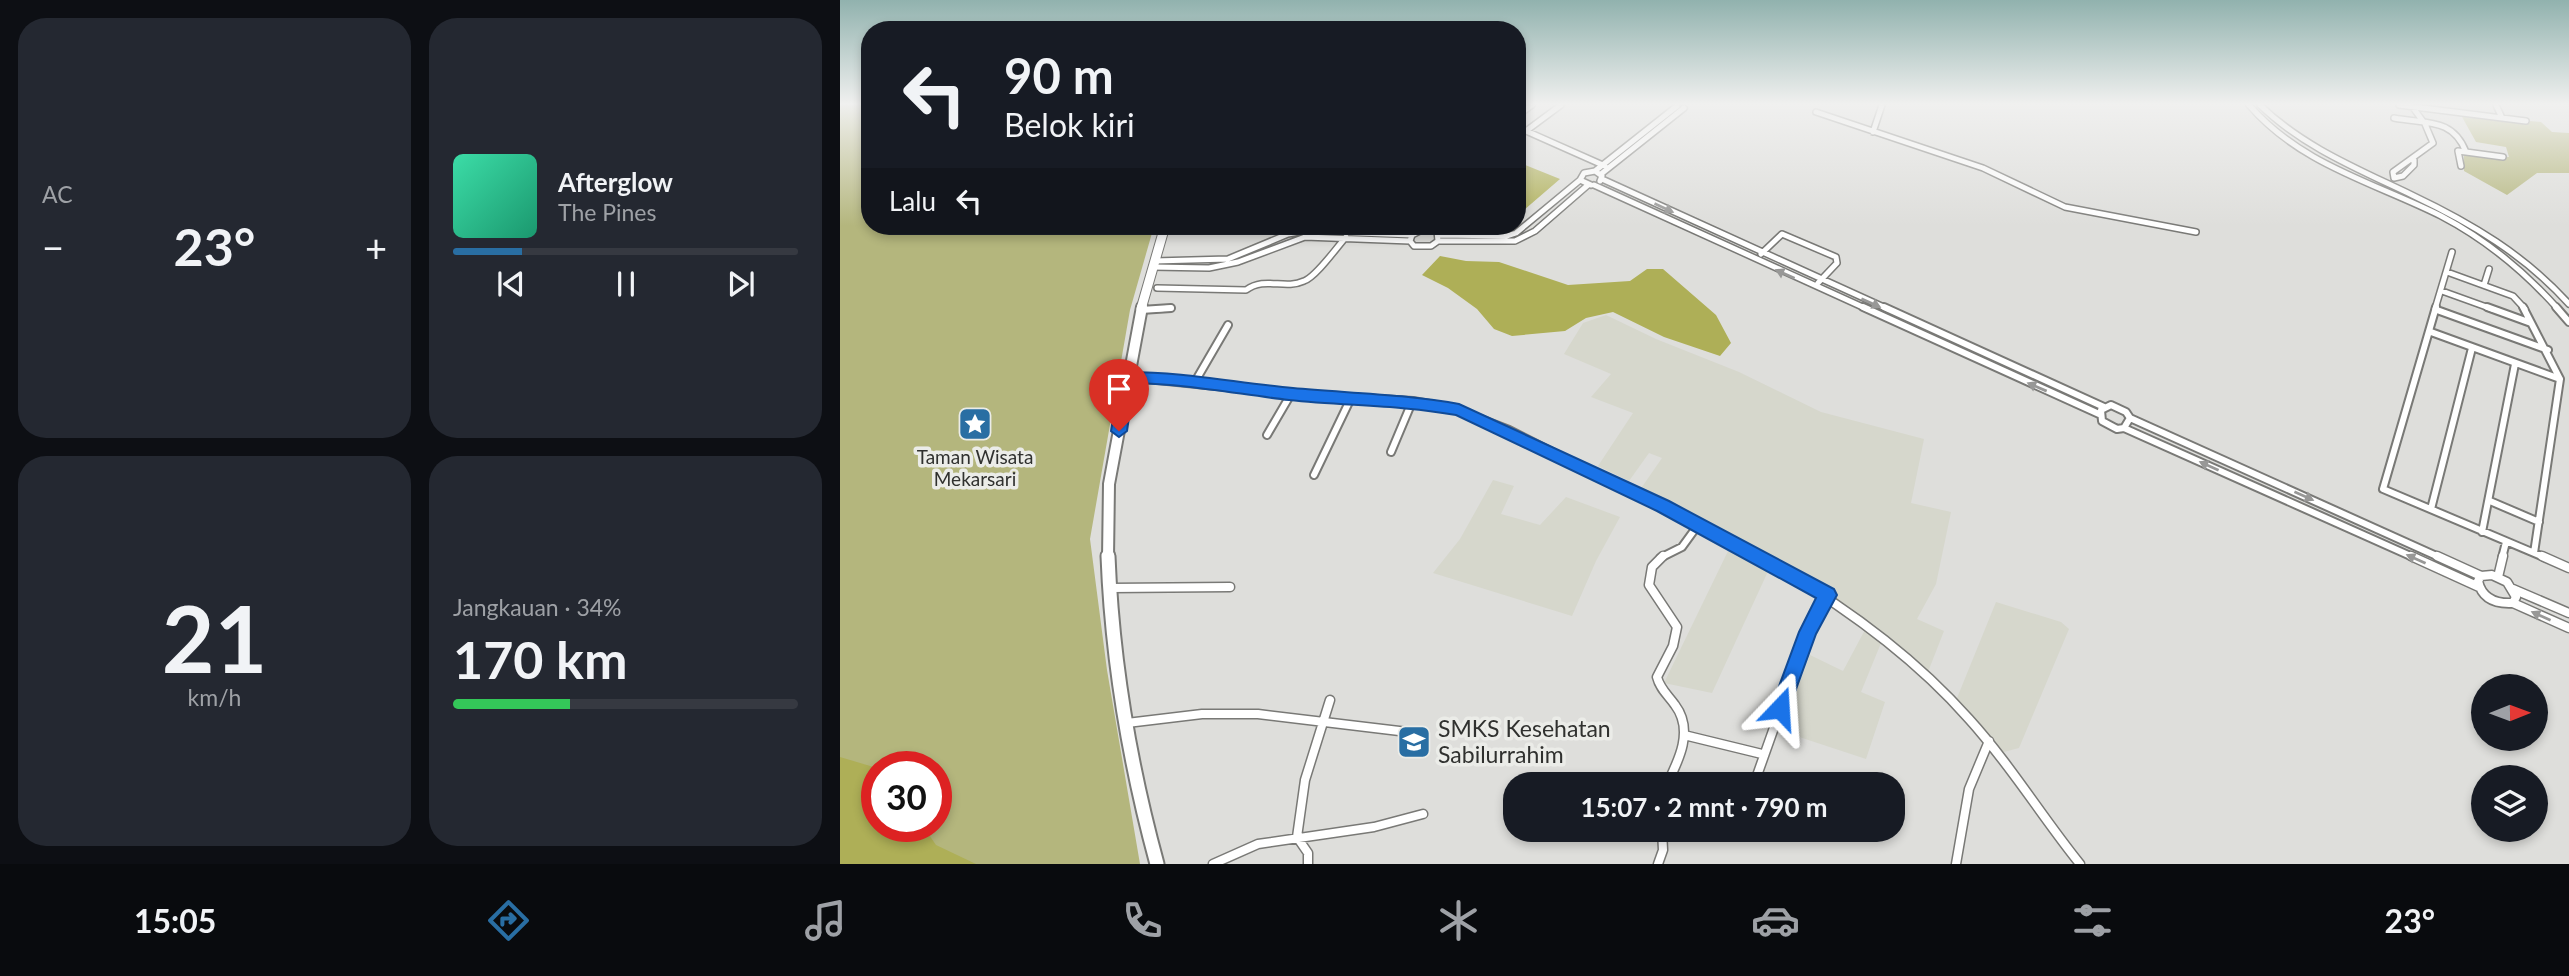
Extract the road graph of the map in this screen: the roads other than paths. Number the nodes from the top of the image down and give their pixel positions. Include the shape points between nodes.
1 (1558, 145) edge
2 (1628, 145) edge
3 (1638, 145) edge
4 (1916, 145) edge
5 (2297, 145) edge
6 (2309, 145) edge
7 (2431, 145) edge
8 (2463, 145) edge
9 (2466, 152) junction
10 (2326, 156) junction
11 (2503, 157) dead end
12 (2320, 160) junction
13 (2414, 160) junction
14 (1603, 165) junction
15 (2461, 166) dead end
16 (1610, 168) junction
17 (1595, 171) junction
18 (1602, 177) junction
19 (2394, 178) junction
20 (1580, 180) junction
21 (2388, 184) junction
22 (1591, 185) junction
23 (1526, 225) edge
24 (2196, 232) dead end
25 (1162, 235) edge
26 (1292, 235) edge
27 (1371, 235) edge
28 (1415, 235) edge
29 (1438, 235) edge
30 (1510, 235) edge
31 (1526, 235) edge
32 (1526, 235) edge
33 (1346, 237) junction
34 (1411, 238) junction
35 (1439, 238) junction
36 (2510, 250) junction
37 (2452, 252) dead end
38 (1762, 253) junction
39 (2500, 253) junction
40 (1755, 260) junction
41 (1152, 264) junction
42 (2489, 269) dead end
43 (2447, 272) junction
44 (1820, 280) junction
45 (2484, 285) junction
46 (1814, 287) junction
47 (1157, 288) dead end
48 (2442, 291) junction
49 (2569, 304) edge
50 (1171, 308) dead end
51 (1139, 310) junction
52 (2437, 310) junction
53 (2569, 322) edge
54 (2531, 323) junction
55 (1228, 325) dead end
56 (2431, 332) junction
57 (2472, 348) junction
58 (2548, 350) junction
59 (2515, 364) junction
60 (1128, 377) junction
61 (2560, 379) junction
62 (1196, 380) junction
63 (1291, 394) junction
64 (1351, 398) junction
65 (1412, 402) junction
66 (2104, 407) junction
67 (2099, 414) junction
68 (2130, 418) junction
69 (2124, 428) junction
70 (1268, 435) dead end
71 (1391, 452) dead end
72 (1314, 475) dead end
73 (2490, 501) junction
74 (2431, 509) junction
75 (2539, 522) junction
76 (1698, 525) junction
77 (2482, 532) junction
78 (2506, 542) junction
79 (2534, 553) junction
80 (2569, 568) edge
81 (2481, 576) junction
82 (2498, 577) junction
83 (1230, 587) dead end
84 (2479, 587) junction
85 (1109, 588) junction
86 (2513, 589) junction
87 (1828, 595) junction
88 (2513, 603) junction
89 (2569, 613) edge
90 (2569, 628) edge
91 (1330, 700) dead end
92 (1323, 721) junction
93 (1127, 723) junction
94 (1416, 733) dead end
95 (1684, 735) junction
96 (1989, 741) junction
97 (1762, 754) junction
98 (1671, 772) edge
99 (1757, 772) edge
100 (1423, 814) dead end
101 (1297, 837) junction
102 (1663, 842) edge
103 (1157, 864) edge
104 (1213, 864) edge
105 (1308, 864) edge
106 (1658, 864) edge
107 (1956, 864) edge
108 (2080, 864) edge

1 - 14 street
2 - 14 street
3 - 16 street
4 - 24 street via 1983,168 2065,207
5 - 12 street
6 - 10 street
7 - 13 street
8 - 9 street
9 - 11 street
9 - 15 street via 2458,151
10 - 12 street
10 - 21 street
12 - 39 street via 2442,218
13 - 19 street via 2403,176
13 - 19 street via 2405,161 2393,172
14 - 16 street
14 - 17 street
16 - 18 street
17 - 18 street
17 - 20 street via 1584,173
18 - 22 street
18 -> 38 street
19 - 21 street
20 - 22 street
20 - 23 street
21 - 36 street
22 - 31 street
22 - 40 street
25 - 41 main road
26 - 41 street via 1228,259
27 - 34 street
28 - 34 street
29 - 35 street
30 - 35 street
32 - 35 street via 1515,241
33 - 34 street
33 - 41 street via 1286,241 1238,262 1209,268
33 - 47 street via 1302,283 1257,282 1246,290
34 - 35 street via 1414,246 1422,248
36 - 39 street
36 - 49 street
37 - 43 street
38 - 40 street
38 - 44 street
38 - 44 street via 1782,234 1836,257 1837,263
39 - 53 street
46 -> 40 street
41 - 51 main road
42 - 45 street
43 - 45 street
43 - 48 street
44 - 46 street
44 -> 66 street
45 - 54 street via 2513,296 2529,313
67 -> 46 street
48 - 52 street
48 - 54 street
50 - 51 street
51 - 60 main road
52 - 56 street
52 - 58 street
54 - 58 street
55 - 62 street
56 - 57 street
56 - 74 street via 2383,489
57 - 59 street
57 - 74 street
58 - 61 street
59 - 61 street
59 - 73 street
60 - 62 street
60 - 85 main road via 1110,484
61 - 75 street
62 - 63 street
63 - 64 street
63 - 70 street
64 - 65 street
64 - 72 street
65 - 71 street
65 - 76 street via 1459,410
66 - 67 street
66 - 68 street via 2119,407
67 - 69 street via 2108,426
68 - 69 street
68 -> 81 street
84 -> 69 street
73 - 75 street
73 - 77 street
74 - 77 street
75 - 79 street
76 - 87 street
76 - 95 street via 1682,547 1661,555 1648,580 1676,622 1675,640 1657,681 1678,708 1685,723
77 - 78 street
78 - 79 street
78 - 82 street
79 - 80 street
81 - 82 street
81 - 84 street
82 - 86 street
83 - 85 street
84 - 88 street via 2494,602
85 - 93 main road
86 - 88 street
86 - 89 street
87 - 96 street via 1923,673
87 - 97 street via 1808,632
90 -> 88 street
91 - 92 street
92 - 93 street via 1226,712
92 - 94 street via 1363,730
92 - 101 street via 1304,787
93 - 103 main road
95 - 97 street
95 - 98 street
96 - 107 street via 1969,789
96 - 108 street
97 - 99 street
100 - 101 street via 1374,827
101 - 104 street via 1258,844
101 - 105 street via 1308,853
102 - 106 street

